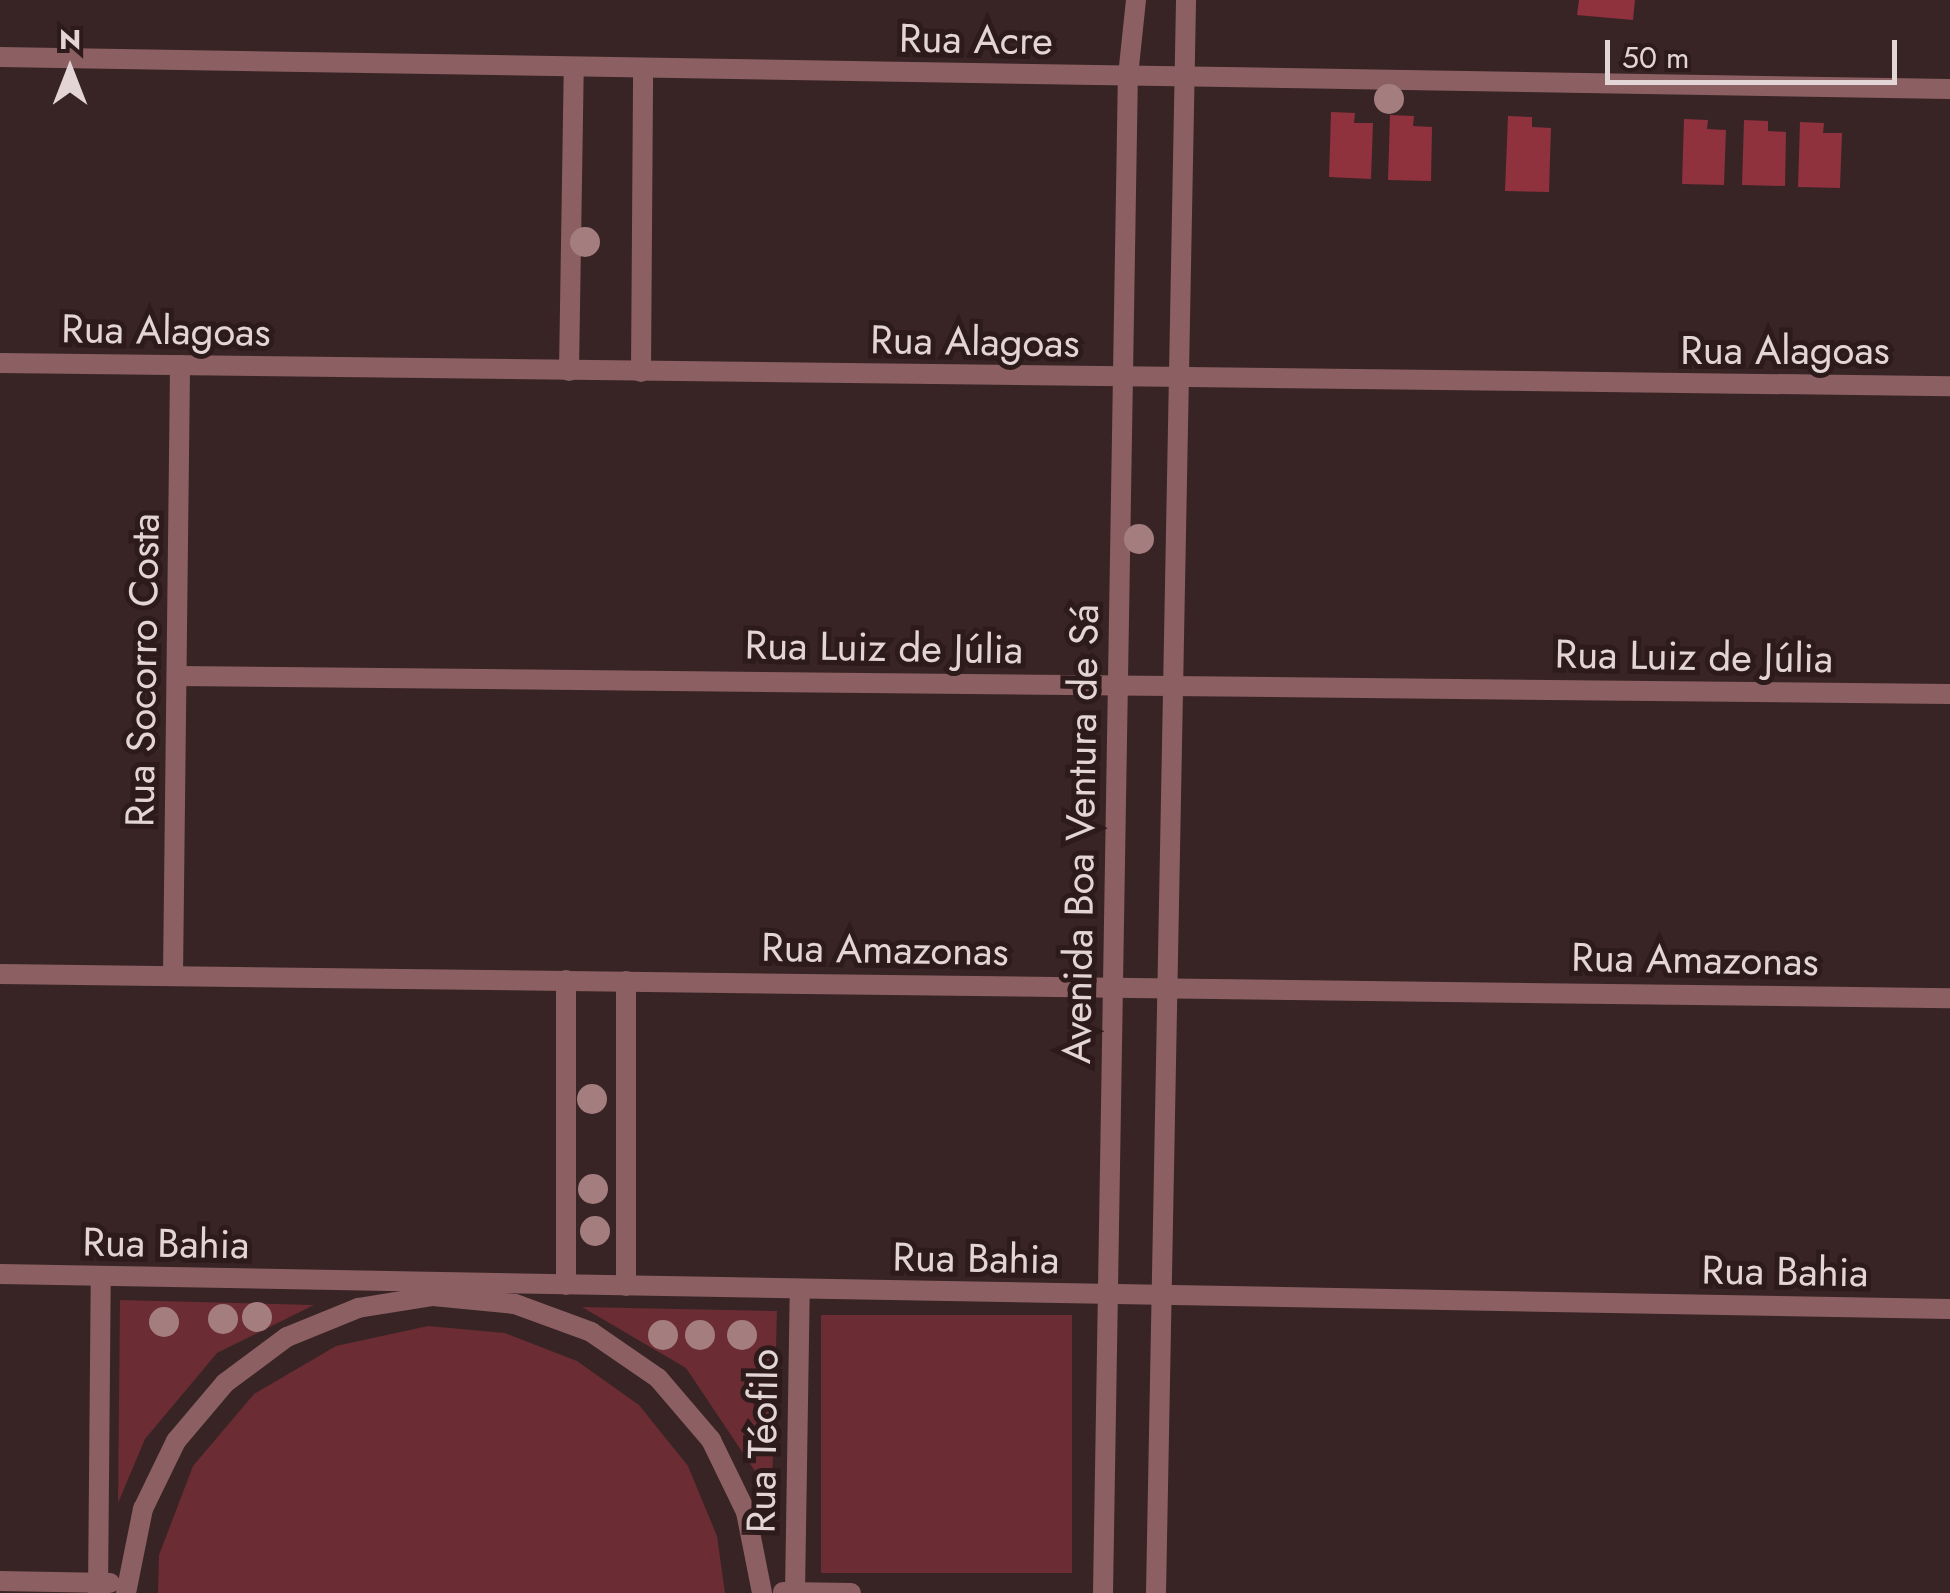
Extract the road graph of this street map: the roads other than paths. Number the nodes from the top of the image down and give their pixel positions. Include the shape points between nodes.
1 (1136, 0) edge
2 (1186, 0) edge
3 (0, 57) edge
4 (574, 67) junction
5 (643, 68) junction
6 (1128, 76) junction
7 (1180, 77) junction
8 (1950, 89) edge
9 (0, 363) edge
10 (180, 366) junction
11 (569, 370) junction
12 (641, 372) junction
13 (1123, 378) junction
14 (1175, 380) junction
15 (1950, 386) edge
16 (177, 676) junction
17 (1170, 683) junction
18 (1118, 684) junction
19 (1950, 694) edge
20 (0, 974) edge
21 (173, 976) junction
22 (566, 980) junction
23 (626, 981) junction
24 (1113, 987) junction
25 (1165, 987) junction
26 (1950, 998) edge
27 (0, 1274) edge
28 (101, 1276) junction
29 (566, 1285) junction
30 (626, 1286) junction
31 (800, 1289) junction
32 (434, 1290) junction
33 (1108, 1295) junction
34 (1160, 1295) junction
35 (1950, 1309) edge
36 (0, 1581) edge
37 (98, 1588) edge
38 (127, 1588) edge
39 (762, 1592) edge
40 (795, 1593) edge
41 (851, 1593) edge
42 (1103, 1593) edge
43 (1156, 1593) edge

1 - 6 street, Avenida Boa Ventura de Sá
2 - 7 street
3 - 4 street, Rua Acre
4 - 5 street, Rua Acre
4 - 11 street
5 - 6 street, Rua Acre
5 - 12 street
6 - 7 street, Rua Acre
6 - 13 street, Avenida Boa Ventura de Sá
7 - 8 street, Rua Acre
7 - 14 street
9 - 10 street, Rua Alagoas
10 - 11 street, Rua Alagoas
10 - 16 street, Rua Socorro Costa
11 - 12 street, Rua Alagoas
12 - 13 street, Rua Alagoas
13 - 14 street, Rua Alagoas
13 - 18 street, Avenida Boa Ventura de Sá
14 - 15 street, Rua Alagoas
14 - 17 street
16 - 18 street, Rua Luiz de Júlia
16 - 21 street, Rua Socorro Costa
17 - 18 street, Rua Luiz de Júlia
17 - 19 street, Rua Luiz de Júlia
17 - 25 street
18 - 24 street, Avenida Boa Ventura de Sá
20 - 21 street, Rua Amazonas
21 - 22 street, Rua Amazonas
22 - 23 street, Rua Amazonas
22 - 29 street
23 - 24 street, Rua Amazonas
23 - 30 street
24 - 25 street, Rua Amazonas
24 - 33 street, Avenida Boa Ventura de Sá
25 - 26 street, Rua Amazonas
25 - 34 street
27 - 28 street, Rua Bahia
28 - 32 street, Rua Bahia
28 - 37 street
29 - 30 street, Rua Bahia
29 - 32 street, Rua Bahia
30 - 31 street, Rua Bahia
31 - 33 street, Rua Bahia
31 - 40 street, Rua Téofilo
32 - 38 street via 358,1308 287,1337 226,1383 176,1441 143,1509
32 - 39 street via 515,1304 591,1332 658,1378 711,1440 746,1512
33 - 34 street, Rua Bahia
33 - 42 street, Avenida Boa Ventura de Sá
34 - 35 street, Rua Bahia
34 - 43 street
36 - 37 street
37 - 38 street
39 - 40 street
40 - 41 street

